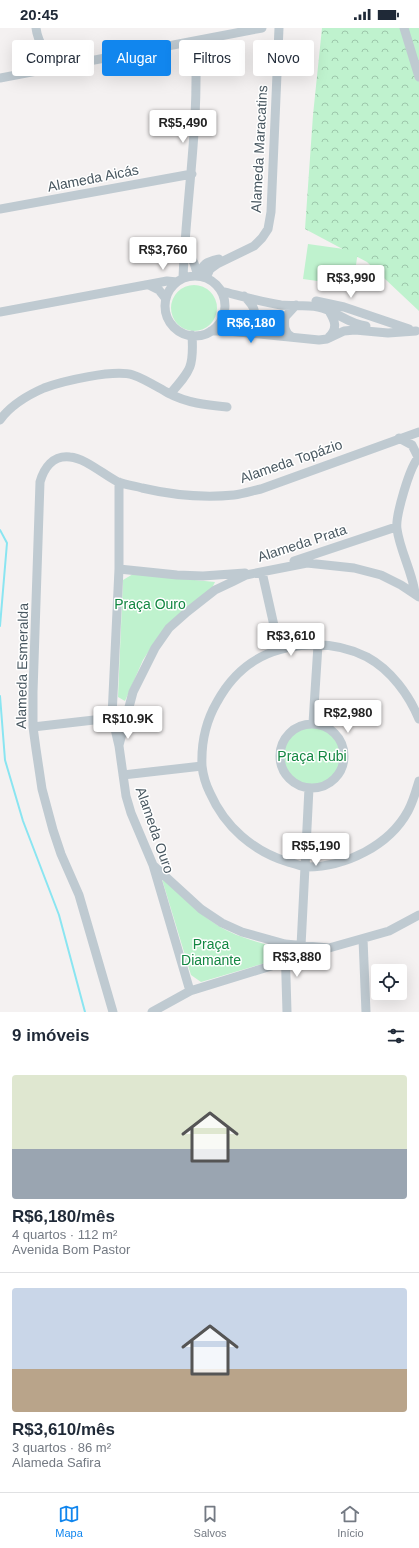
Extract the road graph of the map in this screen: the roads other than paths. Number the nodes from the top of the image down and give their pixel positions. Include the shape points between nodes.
1 (262, 28) edge
2 (279, 28) edge
3 (404, 28) edge
4 (205, 40) edge
5 (179, 45) edge
6 (94, 61) edge
7 (12, 76) edge
8 (197, 76) edge
9 (419, 77) edge
10 (0, 78) edge
11 (192, 174) junction
12 (0, 209) edge
13 (185, 246) junction
14 (201, 277) junction
15 (180, 280) junction
16 (150, 285) junction
17 (221, 291) junction
18 (244, 296) junction
19 (166, 299) junction
20 (281, 305) junction
21 (296, 305) junction
22 (329, 311) junction
23 (0, 312) edge
24 (211, 331) junction
25 (418, 331) edge
26 (238, 332) junction
27 (192, 335) junction
28 (292, 337) junction
29 (327, 339) junction
30 (170, 394) junction
31 (227, 407) dead end
32 (1, 418) edge
33 (417, 432) edge
34 (400, 438) junction
35 (412, 445) junction
36 (418, 457) edge
37 (56, 459) joint
38 (120, 482) junction
39 (396, 527) junction
40 (323, 551) junction
41 (324, 566) junction
42 (119, 569) junction
43 (262, 572) junction
44 (417, 595) edge
45 (318, 644) junction
46 (279, 648) junction
47 (417, 706) edge
48 (127, 712) junction
49 (112, 716) junction
50 (419, 719) edge
51 (313, 723) junction
52 (33, 727) junction
53 (119, 746) junction
54 (202, 766) junction
55 (123, 774) junction
56 (419, 781) edge
57 (309, 788) junction
58 (153, 866) junction
59 (305, 867) junction
60 (419, 915) edge
61 (363, 940) junction
62 (285, 944) junction
63 (301, 946) junction
64 (328, 948) junction
65 (286, 962) junction
66 (190, 991) junction
67 (113, 1012) edge
68 (152, 1012) edge
69 (287, 1012) edge
70 (366, 1012) edge

1 - 4 street
2 - 14 street, Alameda Maracatins via 271,212 268,229 254,246 235,254
3 - 9 street
5 - 6 street
7 - 10 street
8 - 11 street
11 - 12 street, Alameda Aicás
11 - 13 street
13 - 14 street
13 - 15 street
14 - 15 street
14 - 17 street via 215,283
15 - 16 street via 167,280
15 - 19 street via 170,290
16 - 19 street via 159,290
16 - 23 street
17 - 18 street
17 - 24 street via 224,313 218,325
18 - 20 street
18 - 26 street via 254,309 255,317 247,327
19 - 27 street via 165,307 171,323 176,329
20 - 21 street
20 - 25 street via 320,302 344,307
21 - 22 street via 319,307
21 - 28 street via 285,317 285,329
22 - 25 street via 360,325
22 - 29 street via 336,328
24 - 26 street
24 - 27 street
25 - 29 street via 388,333 354,330 344,331
26 - 28 street
27 - 30 street via 190,371
28 - 29 street
30 - 31 street via 204,405
30 - 32 street via 134,375 125,373 91,376 44,388 15,405
33 - 34 street, Alameda Topázio
33 - 35 street
34 - 35 street
34 - 38 street, Alameda Topázio via 260,489 235,495 182,495 153,491
35 - 36 street
36 - 39 street via 405,486
37 - 38 street, Alameda Topázio via 79,459
37 - 52 street, Alameda Esmeralda via 45,469 40,482
38 - 42 street, Alameda Ouro
39 - 40 street, Alameda Prata
39 - 44 street
40 - 41 street
40 - 43 street, Alameda Prata
41 - 43 street via 307,563
41 - 44 street via 354,568 381,575
42 - 43 street, Alameda Prata via 203,576
42 - 49 street, Alameda Ouro
43 - 46 street
43 - 48 street via 246,575 215,590 169,628 143,669
45 - 46 street
45 - 47 street via 339,647 368,658 394,679
45 - 51 street
46 - 54 street via 257,658 225,687 206,725
47 - 50 street
48 - 49 street
48 - 53 street
49 - 52 street
49 - 53 street, Alameda Ouro
51 - 57 street via 295,728 287,734 279,753 280,763 290,780
51 - 57 street via 332,730 342,745 344,754 340,771 334,779 327,784
52 - 67 street, Alameda Esmeralda via 42,789 53,830 79,895
53 - 55 street, Alameda Ouro
54 - 55 street
54 - 59 street via 206,785 216,806 243,838 261,851
55 - 58 street, Alameda Ouro via 131,813
56 - 59 street via 408,812 380,842 359,855 334,864
57 - 59 street
58 - 62 street via 201,909 222,923 242,932
58 - 66 street, Alameda Ouro
59 - 63 street
60 - 61 street via 389,931
61 - 64 street
61 - 70 street
62 - 63 street
62 - 65 street
63 - 64 street
64 - 65 street
65 - 66 street
65 - 69 street
66 - 68 street

